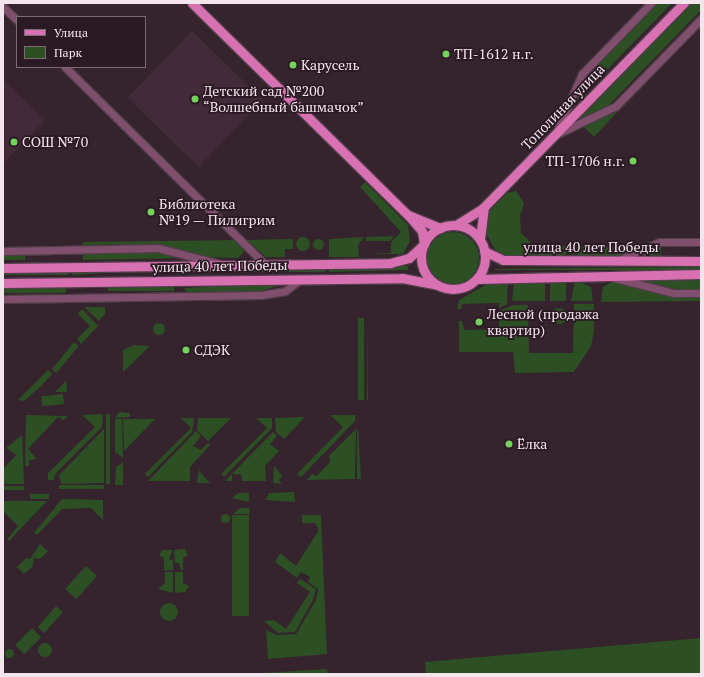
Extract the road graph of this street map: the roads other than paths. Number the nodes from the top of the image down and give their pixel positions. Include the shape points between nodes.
1 (192, 3) edge
2 (651, 3) edge
3 (684, 3) edge
4 (3, 7) edge
5 (16, 19) edge
6 (701, 19) edge
7 (66, 68) edge
8 (555, 135) junction
9 (484, 208) junction
10 (408, 215) junction
11 (456, 225) junction
12 (441, 228) junction
13 (480, 239) junction
14 (701, 242) edge
15 (424, 244) junction
16 (3, 251) edge
17 (484, 251) junction
18 (701, 261) edge
19 (615, 262) junction
20 (225, 265) junction
21 (266, 265) junction
22 (126, 266) junction
23 (3, 268) edge
24 (701, 274) edge
25 (607, 275) junction
26 (301, 279) junction
27 (478, 279) junction
28 (127, 281) junction
29 (3, 282) edge
30 (437, 285) junction
31 (701, 293) edge
32 (3, 299) edge

1 - 10 main road
2 - 8 street via 582,74
3 - 8 main road, Тополиная улица
4 - 5 street
6 - 8 street via 616,106
7 - 21 street
8 - 9 main road, Тополиная улица
9 - 11 main road, Тополиная улица
9 - 13 main road
10 - 12 main road
10 - 15 main road via 422,231
11 - 12 main road
11 - 13 main road
12 - 15 main road
13 - 17 main road
14 - 19 street via 659,242
15 - 21 main road, улица 40 лет Победы via 409,258 390,263
15 - 30 main road via 422,267
16 - 20 street via 158,248
17 - 19 main road, улица 40 лет Победы via 503,260
17 - 27 main road via 484,266
18 - 19 main road, улица 40 лет Победы
20 - 21 main road, улица 40 лет Победы
20 - 22 main road, улица 40 лет Победы
22 - 23 main road, улица 40 лет Победы
22 - 28 main road
24 - 25 main road, улица 40 лет Победы
25 - 27 main road, улица 40 лет Победы
25 - 31 street, улица 40 лет Победы via 674,293
26 - 28 main road, улица 40 лет Победы
26 - 30 main road, улица 40 лет Победы via 402,278
26 - 32 street via 285,290 261,295
27 - 30 main road via 458,289
28 - 29 main road, улица 40 лет Победы

